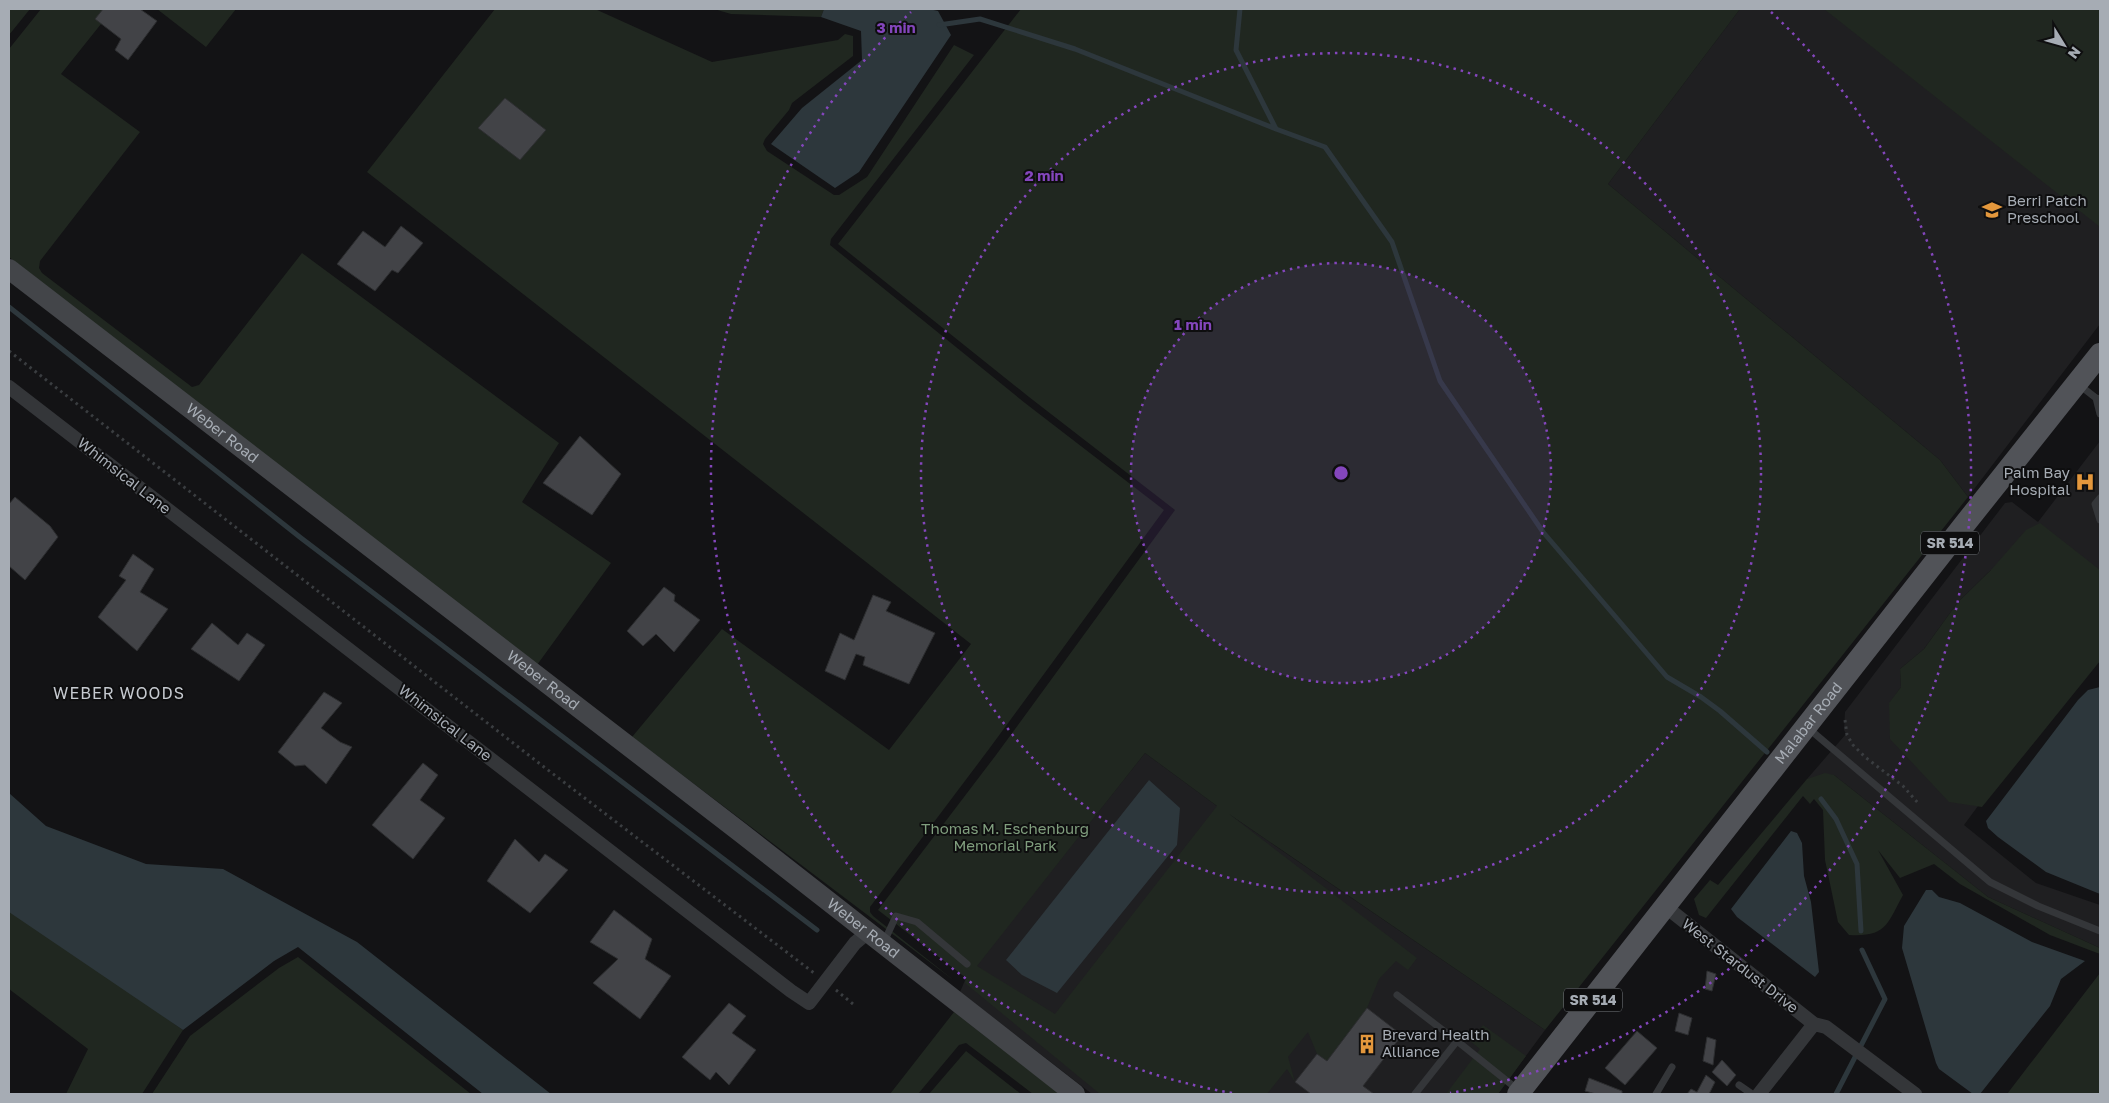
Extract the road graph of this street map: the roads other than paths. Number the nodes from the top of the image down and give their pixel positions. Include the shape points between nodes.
1 (9, 269) edge
2 (2100, 354) edge
3 (2077, 384) junction
4 (9, 387) edge
5 (2098, 399) edge
6 (2100, 414) edge
7 (2100, 498) edge
8 (2100, 520) edge
9 (1806, 726) junction
10 (1666, 907) junction
11 (2100, 931) edge
12 (875, 939) junction
13 (967, 964) dead end
14 (1397, 995) dead end
15 (1814, 1024) junction
16 (1457, 1041) junction
17 (1672, 1067) dead end
18 (1739, 1085) dead end
19 (1521, 1093) edge
20 (1075, 1094) edge
21 (1415, 1094) edge
22 (1656, 1094) edge
23 (1752, 1094) edge
24 (1759, 1094) edge
25 (1915, 1094) edge

1 - 12 street, Weber Road
2 - 3 main road, Malabar Road / SR 514
3 - 5 lane
3 - 9 main road, Malabar Road / SR 514
4 - 12 street, Whimsical Lane via 809,1004 855,943
5 - 6 lane
7 - 8 lane via 2095,504
9 - 10 main road, Malabar Road / SR 514
9 - 11 lane via 1990,882
10 - 15 street, West Stardust Drive
10 - 19 main road, Malabar Road / SR 514
12 - 13 lane via 896,916 917,922
12 - 20 street, Weber Road
14 - 16 lane
15 - 24 street
15 - 25 street, West Stardust Drive via 1826,1027
16 - 19 lane
16 - 21 lane
17 - 22 lane
18 - 23 lane

